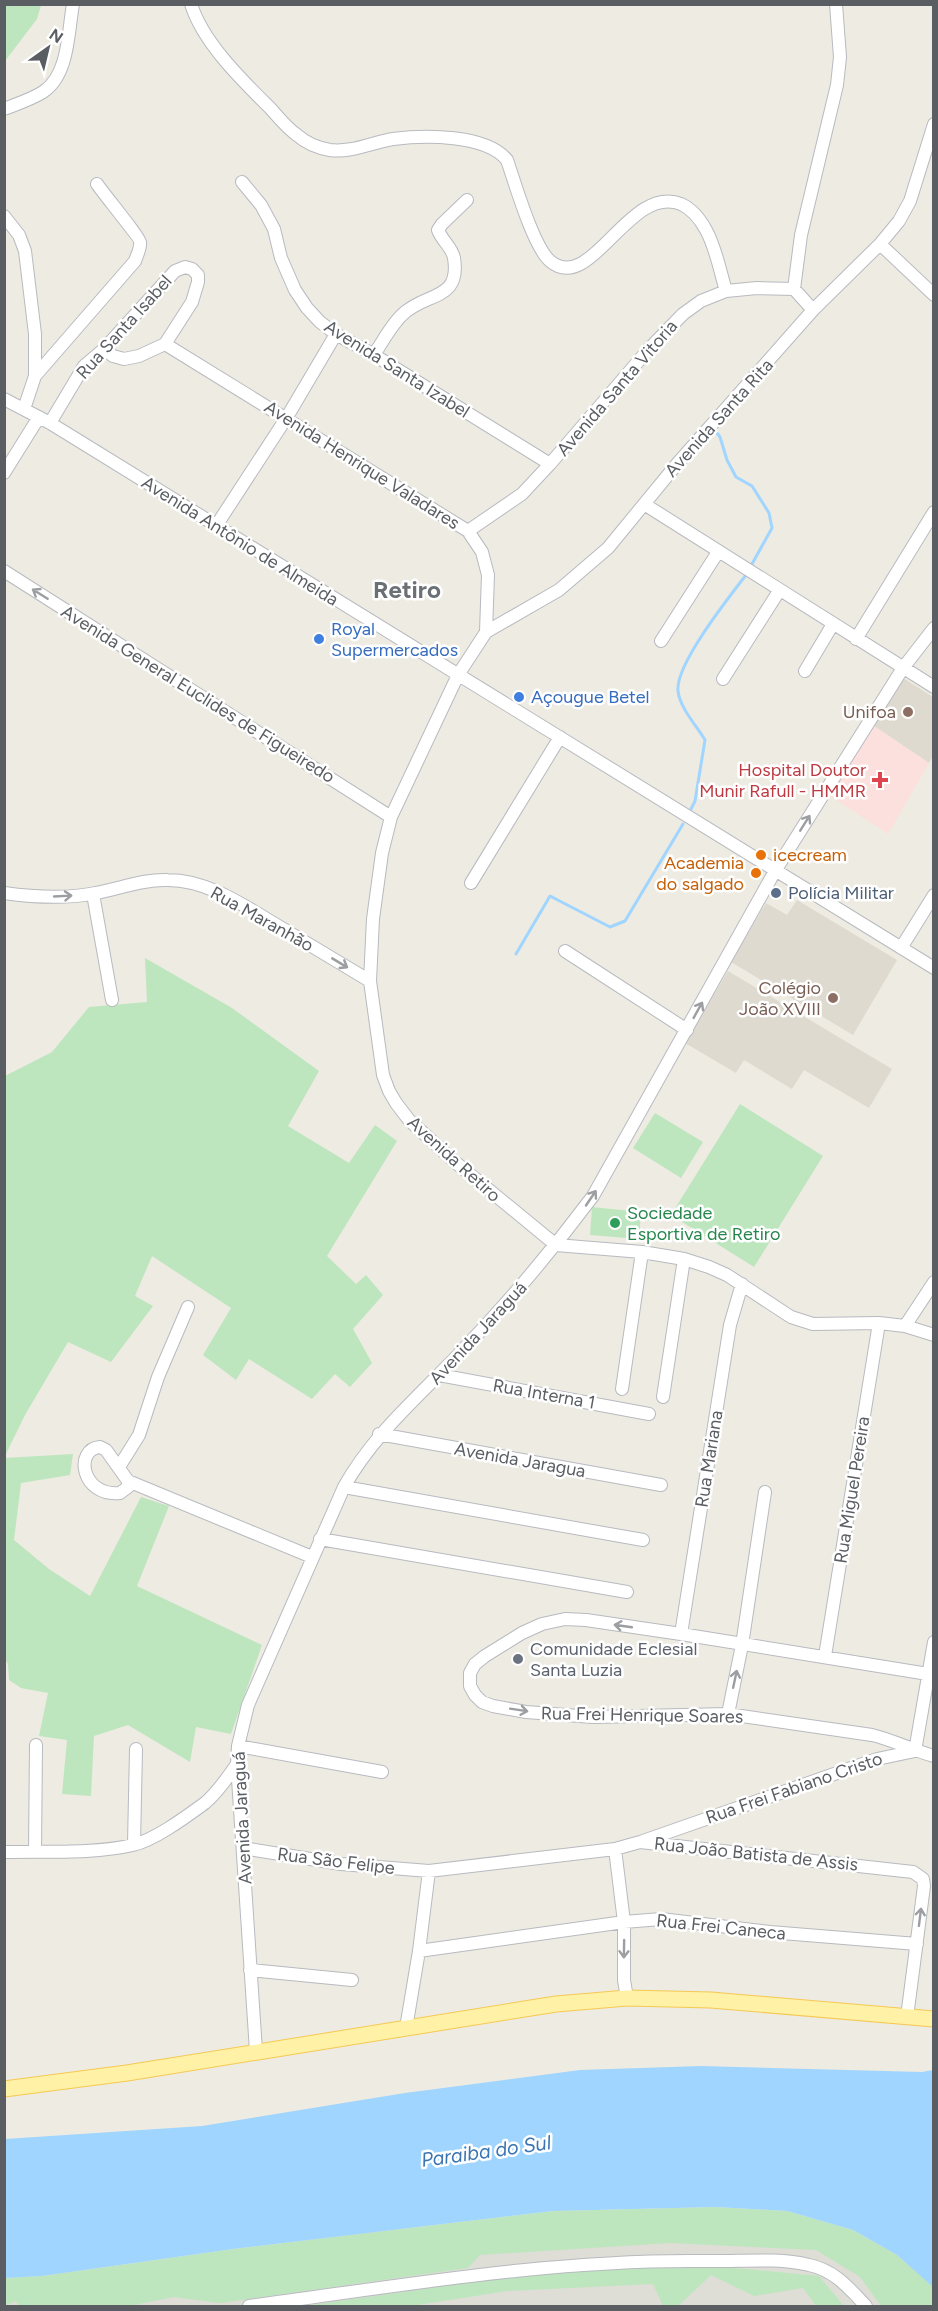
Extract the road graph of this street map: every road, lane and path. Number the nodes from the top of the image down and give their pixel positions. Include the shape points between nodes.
1 (73, 4) edge
2 (191, 4) edge
3 (836, 4) edge
4 (4, 109) edge
5 (933, 124) edge
6 (242, 182) dead end
7 (97, 184) dead end
8 (467, 200) dead end
9 (4, 216) edge
10 (880, 244) junction
11 (794, 289) junction
12 (726, 291) junction
13 (933, 295) edge
14 (813, 310) junction
15 (336, 334) junction
16 (165, 344) junction
17 (104, 349) junction
18 (374, 355) junction
19 (35, 376) junction
20 (4, 399) edge
21 (24, 408) junction
22 (287, 417) junction
23 (44, 420) junction
24 (550, 464) junction
25 (4, 473) edge
26 (644, 504) junction
27 (933, 512) edge
28 (216, 526) junction
29 (468, 531) junction
30 (718, 552) junction
31 (4, 571) edge
32 (779, 591) junction
33 (833, 624) junction
34 (933, 628) edge
35 (486, 632) junction
36 (856, 639) junction
37 (661, 641) dead end
38 (903, 668) junction
39 (805, 671) dead end
40 (458, 675) junction
41 (723, 679) dead end
42 (933, 687) edge
43 (560, 737) junction
44 (391, 817) junction
45 (775, 871) junction
46 (471, 883) dead end
47 (4, 894) edge
48 (93, 894) junction
49 (933, 895) edge
50 (901, 948) junction
51 (565, 951) dead end
52 (933, 968) edge
53 (370, 981) junction
54 (112, 1000) dead end
55 (687, 1030) junction
56 (556, 1245) junction
57 (642, 1252) junction
58 (684, 1259) junction
59 (933, 1282) edge
60 (742, 1284) junction
61 (188, 1307) dead end
62 (879, 1323) junction
63 (905, 1326) junction
64 (933, 1335) edge
65 (439, 1375) junction
66 (622, 1389) dead end
67 (663, 1397) dead end
68 (649, 1414) dead end
69 (379, 1434) junction
70 (118, 1467) junction
71 (128, 1481) junction
72 (661, 1485) dead end
73 (344, 1487) junction
74 (765, 1492) dead end
75 (320, 1539) junction
76 (643, 1540) dead end
77 (312, 1557) junction
78 (627, 1592) dead end
79 (681, 1634) junction
80 (933, 1642) edge
81 (742, 1645) junction
82 (825, 1656) junction
83 (928, 1674) junction
84 (728, 1714) junction
85 (36, 1744) dead end
86 (238, 1746) junction
87 (136, 1749) dead end
88 (915, 1751) junction
89 (933, 1756) edge
90 (237, 1764) junction
91 (382, 1772) dead end
92 (640, 1842) junction
93 (134, 1844) junction
94 (243, 1848) junction
95 (615, 1849) junction
96 (35, 1851) junction
97 (4, 1852) edge
98 (429, 1871) junction
99 (624, 1922) junction
100 (917, 1944) junction
101 (419, 1951) junction
102 (250, 1970) junction
103 (352, 1980) dead end
104 (627, 1998) junction
105 (907, 2017) junction
106 (933, 2019) edge
107 (406, 2028) junction
108 (256, 2051) junction
109 (4, 2089) edge
110 (249, 2307) edge
111 (866, 2307) edge

1 - 4 street via 62,63 53,83 44,92
2 - 12 street via 202,30 246,84 308,143 334,150 432,136 497,150 507,160 544,254 557,266 587,261 649,205 675,202 696,215 706,231
3 - 11 street via 840,57 837,85 801,235
5 - 10 street, Avenida Santa Rita via 910,201
6 - 15 street, Avenida Santa Izabel via 274,229 295,290 307,308
7 - 19 street via 137,235 140,249 135,261
8 - 18 street via 438,230 454,255 451,286 406,311
9 - 19 street via 20,234 25,251 35,334
10 - 13 street
10 - 14 street, Avenida Santa Rita
11 - 12 street, Avenida Santa Vitoria
11 - 14 street
12 - 24 street, Avenida Santa Vitoria via 701,301 669,326
14 - 26 street, Avenida Santa Rita
15 - 18 street, Avenida Santa Izabel
15 - 22 street
16 - 17 street via 124,359
16 - 17 street, Rua Santa Isabel via 192,302 198,282 192,269 175,271
16 - 22 street, Avenida Henrique Valadares
17 - 23 street, Rua Santa Isabel via 84,366
18 - 24 street, Avenida Santa Izabel
19 - 21 street
20 - 21 street, Avenida Antônio de Almeida
21 - 23 street, Avenida Antônio de Almeida
22 - 28 street
22 - 29 street, Avenida Henrique Valadares
23 - 25 street, Rua Santa Isabel
23 - 28 street, Avenida Antônio de Almeida
24 - 29 street, Avenida Santa Vitoria via 522,494
26 - 30 street
26 - 35 street, Avenida Santa Rita via 608,548 560,590
27 - 36 street
28 - 40 street, Avenida Antônio de Almeida
29 - 35 street, Avenida Henrique Valadares via 482,552 488,575
30 - 32 street
30 - 37 street
44 -> 31 street, Avenida General Euclides de Figueiredo
32 - 33 street
32 - 41 street
33 - 36 street
33 - 39 street
34 - 38 street, Avenida Jaraguá
35 - 40 street, Avenida Santa Rita
36 - 38 street
38 - 42 street
45 -> 38 street, Avenida Jaraguá
40 - 43 street, Avenida Antônio de Almeida
40 - 44 street, Avenida Retiro
43 - 45 street, Avenida Antônio de Almeida
43 - 46 street
44 - 53 street, Avenida Retiro via 381,853
45 - 50 street, Avenida Antônio de Almeida
55 -> 45 street, Avenida Jaraguá
47 -> 48 street, Rua Maranhão
48 -> 53 street, Rua Maranhão via 154,880 194,883 240,903
48 - 54 street
49 - 50 street
50 - 52 street, Avenida Antônio de Almeida
51 - 55 street
53 - 56 street, Avenida Retiro via 383,1075 396,1103 455,1162
56 -> 55 street, Avenida Jaraguá via 593,1196
56 - 57 street
56 - 65 street, Avenida Jaraguá via 510,1301
57 - 58 street
57 - 66 street
58 - 60 street
58 - 67 street
59 - 63 street
60 - 62 street via 802,1321 828,1325
60 - 79 street, Rua Mariana via 730,1325
61 - 70 street via 139,1435
62 - 63 street
62 - 82 street, Rua Miguel Pereira
63 - 64 street
65 - 68 street, Rua Interna 1
65 - 69 street, Avenida Jaraguá
69 - 72 street, Avenida Jaragua
69 - 73 street, Avenida Jaraguá
70 - 71 street
70 - 71 street via 106,1450 94,1448 86,1458 86,1475 102,1493 125,1490
71 - 77 street
73 - 75 street, Avenida Jaraguá
73 - 76 street
74 - 81 street
75 - 77 street, Avenida Jaraguá
75 - 78 street
77 - 86 street, Avenida Jaraguá via 248,1705
79 - 81 street, Rua Frei Henrique Soares
79 -> 84 street, Rua Frei Henrique Soares via 586,1620 542,1624 475,1664 470,1686 482,1702 526,1712 593,1716
80 - 83 street
81 - 82 street, Rua Frei Henrique Soares
84 -> 81 street
82 - 83 street, Rua Frei Henrique Soares
83 - 88 street
84 - 88 street, Rua Frei Henrique Soares via 872,1735
85 - 96 street
86 - 90 street, Avenida Jaraguá
86 - 91 street
87 - 93 street
88 - 89 street, Rua Frei Henrique Soares
88 - 92 street, Rua Frei Fabiano Cristo via 877,1759
90 - 93 street via 205,1802 156,1835
90 - 94 street, Avenida Jaraguá
92 - 95 street, Rua João Batista de Assis
100 -> 92 street, Rua João Batista de Assis via 924,1886 923,1879 913,1872
93 - 96 street
94 - 98 street, Rua São Felipe via 341,1864
94 - 102 street, Avenida Jaraguá
95 - 98 street, Rua João Batista de Assis
95 - 99 street
96 - 97 street
98 - 101 street
99 - 100 street, Rua Frei Caneca via 661,1919
99 - 101 street, Rua Frei Caneca
99 -> 104 street
100 - 105 street, Rua João Batista de Assis
101 - 107 street
102 - 103 street
102 - 108 street, Avenida Jaraguá
104 - 105 main road via 711,2000
104 - 107 main road via 556,2004
105 - 106 main road
107 - 108 main road
108 - 109 main road
110 - 111 street via 555,2266 650,2260 772,2260 809,2265 844,2283

